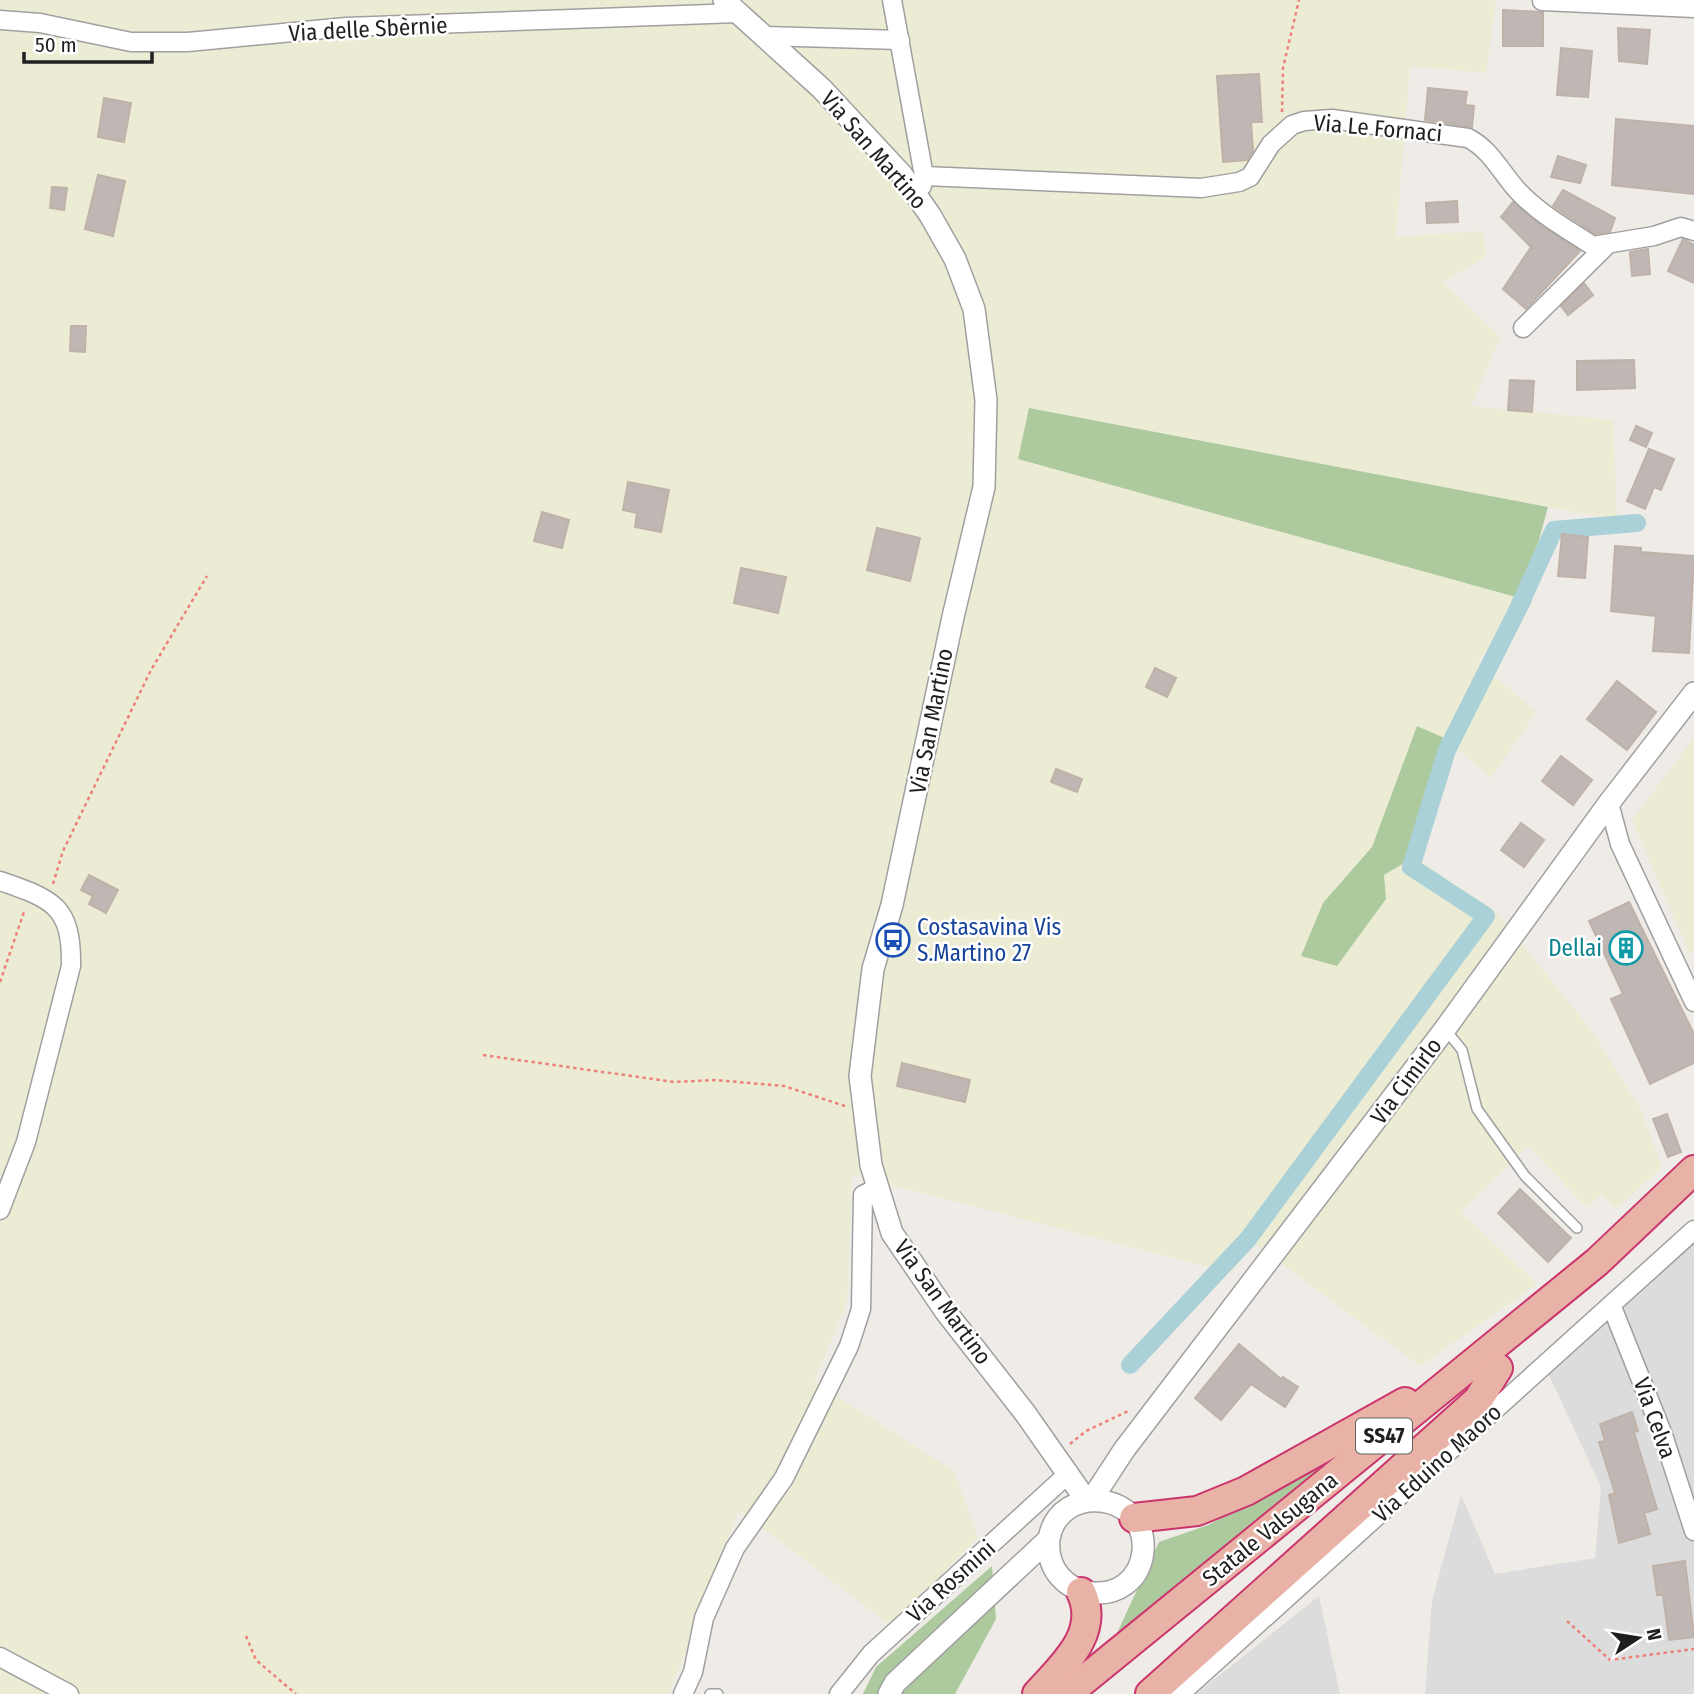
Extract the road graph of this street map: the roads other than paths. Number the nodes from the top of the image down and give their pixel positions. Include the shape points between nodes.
1 (892, 0) edge
2 (1542, 1) edge
3 (731, 7) edge
4 (1694, 8) edge
5 (0, 20) edge
6 (765, 36) junction
7 (900, 40) junction
8 (924, 176) junction
9 (920, 201) junction
10 (1694, 231) edge
11 (1608, 244) junction
12 (1523, 328) dead end
13 (1694, 693) edge
14 (1609, 803) junction
15 (0, 881) edge
16 (1694, 1002) edge
17 (1446, 1029) junction
18 (1694, 1170) edge
19 (877, 1188) junction
20 (1694, 1194) edge
21 (0, 1210) edge
22 (1577, 1228) dead end
23 (1694, 1230) edge
24 (1612, 1307) junction
25 (1492, 1361) junction
26 (1113, 1464) junction
27 (1069, 1474) junction
28 (1090, 1502) junction
29 (1134, 1518) junction
30 (1694, 1531) edge
31 (1049, 1539) junction
32 (1056, 1572) junction
33 (1009, 1574) junction
34 (1081, 1592) junction
35 (0, 1657) edge
36 (69, 1694) edge
37 (683, 1694) edge
38 (710, 1694) edge
39 (718, 1694) edge
40 (839, 1694) edge
41 (890, 1694) edge
42 (1038, 1694) edge
43 (1067, 1694) edge
44 (1091, 1694) edge
45 (1150, 1694) edge
46 (1180, 1694) edge

1 - 7 street
2 - 4 street
3 - 5 street, Via delle Sbèrnie via 345,27 188,43 131,42 40,23
3 - 6 street, Via San Martino
6 - 7 street
6 - 9 street, Via San Martino via 822,89
7 - 8 street
8 - 9 street
8 - 11 street, Via Le Fornaci via 1218,186 1250,177 1282,132 1304,121 1332,119 1468,138 1480,144 1519,192 1558,224 1594,246
9 - 19 street, Via San Martino via 955,259 974,309 986,400 984,487 892,905 873,969 860,1076
10 - 11 street, Via Le Fornaci via 1681,227
11 - 12 street
13 - 14 street, Via Cimirlo
14 - 16 street via 1620,844
14 - 17 street, Via Cimirlo
15 - 21 street via 48,900 62,913 72,937 71,965 26,1142
17 - 22 lane via 1462,1050 1477,1109 1525,1176
17 - 26 street, Via Cimirlo
18 - 25 highway, Statale Valsugana / SS47
19 - 27 street, Via San Martino via 892,1233 904,1251
19 - 37 street via 863,1195 860,1309 849,1346 784,1478 734,1548 704,1618 693,1672
20 - 25 highway, Statale Valsugana / SS47
23 - 24 street, Via Eduino Maoro
24 - 30 street, Via Celva via 1663,1435
24 - 46 street, Via Eduino Maoro
25 - 29 highway via 1246,1491 1197,1511
25 - 43 highway, Statale Valsugana / SS47
25 - 44 highway, Statale Valsugana / SS47
25 - 45 highway via 1478,1400
26 - 27 street
26 - 28 street
27 - 28 street
27 - 40 street, Via Rosmini via 871,1654
28 - 29 street
28 - 31 street via 1056,1520
29 - 34 street via 1143,1549 1134,1574 1108,1592
31 - 32 street via 1049,1556
31 - 33 street
32 - 33 street
32 - 34 street
33 - 41 street via 895,1683
34 - 42 highway via 1087,1618 1079,1646
35 - 36 street
38 - 39 lane

